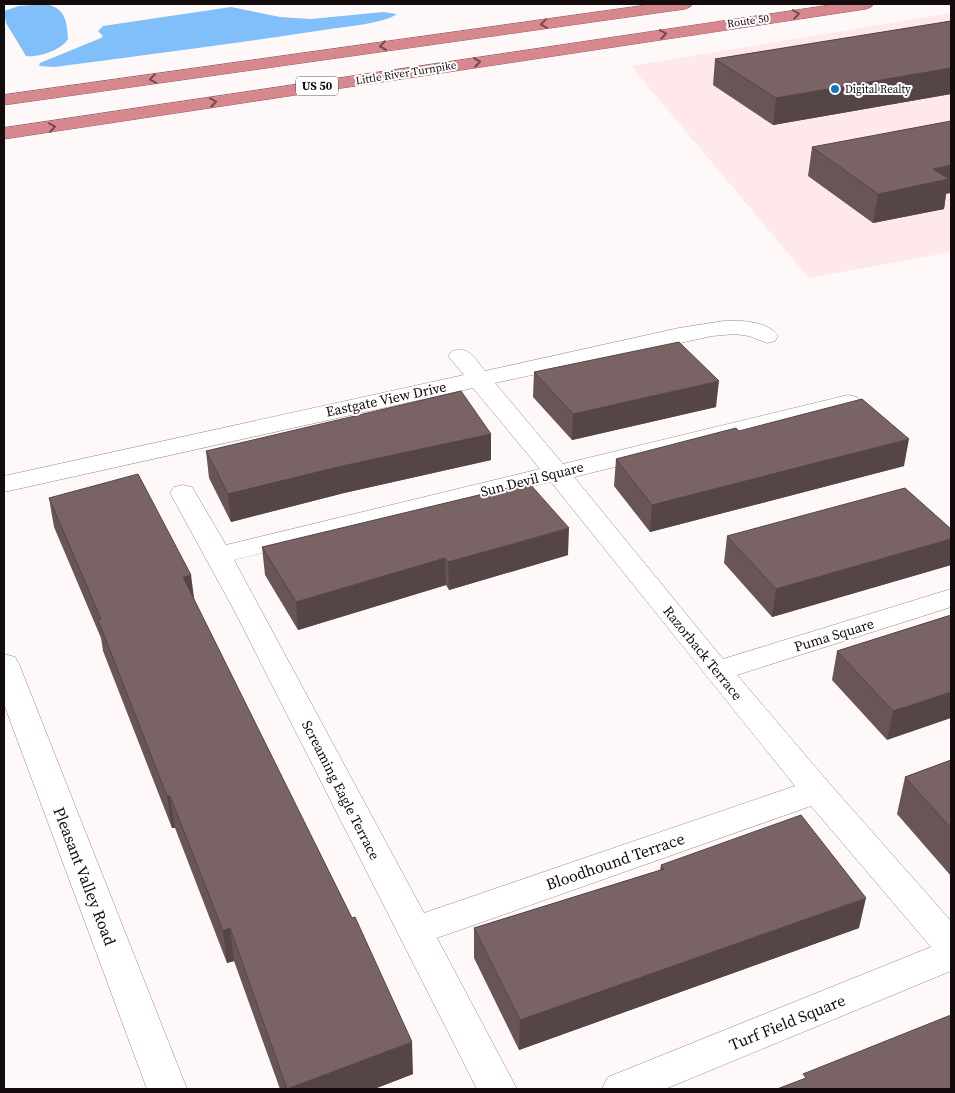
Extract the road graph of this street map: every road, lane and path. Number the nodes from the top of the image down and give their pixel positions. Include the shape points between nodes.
1 (685, 4) edge
2 (866, 4) edge
3 (630, 39) joint
4 (4, 100) edge
5 (4, 134) edge
6 (767, 336) dead end
7 (460, 356) dead end
8 (478, 379) junction
9 (848, 402) edge
10 (557, 473) junction
11 (4, 484) edge
12 (183, 493) dead end
13 (217, 556) junction
14 (951, 598) edge
15 (4, 664) edge
16 (717, 671) junction
17 (817, 790) junction
18 (414, 931) junction
19 (951, 945) edge
20 (951, 955) edge
21 (167, 1089) edge
22 (497, 1089) edge
23 (622, 1089) edge

1 -> 4 highway, US 50
3 -> 2 highway, Route 50 / US 50
5 -> 3 highway, Little River Turnpike / US 50
6 - 8 street, Eastgate View Drive via 742,326 712,329
7 - 8 street, Razorback Terrace
8 - 10 street, Razorback Terrace
8 - 11 street, Eastgate View Drive
9 - 10 street, Sun Devil Square
10 - 13 street, Sun Devil Square
10 - 16 street, Razorback Terrace
12 - 13 street, Screaming Eagle Terrace
13 - 18 street, Screaming Eagle Terrace
14 - 16 street, Puma Square
15 - 21 street, Pleasant Valley Road
16 - 17 street, Razorback Terrace
17 - 18 street, Bloodhound Terrace
17 - 19 street, Razorback Terrace
18 - 22 street, Screaming Eagle Terrace
20 - 23 street, Turf Field Square

